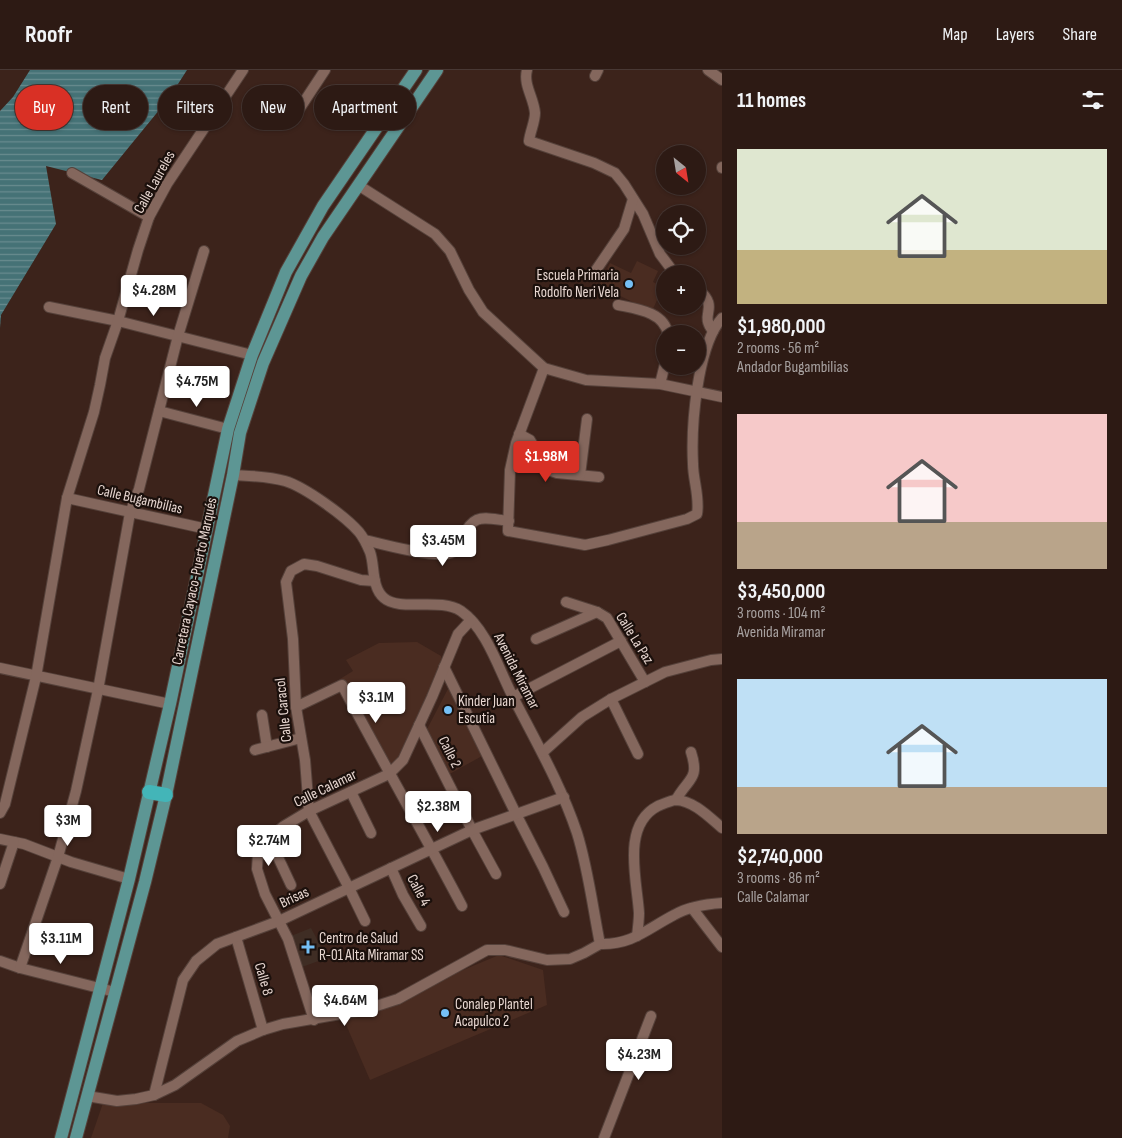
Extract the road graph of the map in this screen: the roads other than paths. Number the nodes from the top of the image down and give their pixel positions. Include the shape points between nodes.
1 (243, 70) edge
2 (325, 70) edge
3 (426, 70) edge
4 (437, 70) edge
5 (527, 70) edge
6 (708, 70) edge
7 (412, 74) edge
8 (722, 80) edge
9 (304, 102) edge
10 (72, 173) dead end
11 (358, 184) junction
12 (633, 199) junction
13 (149, 217) junction
14 (323, 237) junction
15 (204, 251) dead end
16 (668, 265) edge
17 (592, 276) dead end
18 (706, 296) edge
19 (618, 305) dead end
20 (49, 307) dead end
21 (722, 318) edge
22 (118, 321) junction
23 (665, 325) edge
24 (713, 331) junction
25 (178, 336) junction
26 (252, 356) junction
27 (544, 368) junction
28 (662, 375) edge
29 (660, 384) junction
30 (698, 392) junction
31 (722, 397) edge
32 (159, 411) junction
33 (587, 419) dead end
34 (228, 429) junction
35 (519, 434) junction
36 (233, 475) junction
37 (580, 475) junction
38 (599, 477) dead end
39 (68, 498) junction
40 (130, 513) junction
41 (508, 526) junction
42 (207, 529) junction
43 (365, 540) junction
44 (375, 581) junction
45 (566, 602) dead end
46 (597, 612) junction
47 (471, 620) junction
48 (536, 639) dead end
49 (621, 640) junction
50 (722, 659) edge
51 (444, 667) junction
52 (0, 668) edge
53 (36, 676) junction
54 (645, 682) junction
55 (98, 690) junction
56 (513, 696) junction
57 (611, 699) junction
58 (170, 704) junction
59 (296, 707) junction
60 (262, 716) dead end
61 (419, 725) junction
62 (301, 738) junction
63 (267, 747) junction
64 (255, 750) dead end
65 (543, 752) junction
66 (691, 752) dead end
67 (638, 754) dead end
68 (388, 774) junction
69 (150, 792) junction
70 (350, 792) junction
71 (166, 795) junction
72 (564, 797) junction
73 (676, 800) junction
74 (308, 812) junction
75 (0, 813) edge
76 (516, 814) junction
77 (722, 827) edge
78 (472, 830) junction
79 (371, 833) dead end
80 (269, 838) junction
81 (0, 839) edge
82 (14, 842) junction
83 (432, 849) junction
84 (58, 856) junction
85 (391, 868) junction
86 (496, 874) dead end
87 (129, 879) junction
88 (0, 884) edge
89 (291, 886) dead end
90 (349, 888) junction
91 (722, 903) edge
92 (462, 906) dead end
93 (692, 908) junction
94 (564, 912) dead end
95 (279, 920) junction
96 (365, 921) dead end
97 (421, 926) dead end
98 (638, 936) junction
99 (236, 937) junction
100 (600, 944) junction
101 (722, 948) edge
102 (0, 961) edge
103 (20, 968) junction
104 (100, 988) junction
105 (115, 992) junction
106 (651, 1016) dead end
107 (314, 1020) junction
108 (263, 1030) junction
109 (154, 1095) junction
110 (87, 1096) junction
111 (61, 1138) edge
112 (76, 1138) edge
113 (604, 1138) edge

1 - 13 street, Calle Laureles via 167,184
2 - 9 street
3 - 7 main road
4 - 11 main road, Carretera Cayaco-Puerto Marqués
5 - 12 street via 525,79 535,115 529,141 615,173
6 - 8 street
7 - 14 main road via 336,199
7 - 26 main road, Carretera Cayaco-Puerto Marqués via 323,206 286,272
10 - 13 street
11 - 14 main road, Carretera Cayaco-Puerto Marqués
11 - 27 street via 435,234 450,251 483,312
12 - 16 street
12 - 17 street via 624,229
13 - 22 street, Calle Laureles
14 - 36 main road, Carretera Cayaco-Puerto Marqués via 301,276 263,363 240,432
15 - 25 street
18 - 24 street via 710,305 707,318
19 - 23 street via 644,311 661,319
20 - 22 street
21 - 24 street
22 - 25 street
22 - 39 street, Calle Laureles
24 - 30 street
25 - 26 street
25 - 32 street
26 - 34 main road, Carretera Cayaco-Puerto Marqués
27 - 29 street via 586,380
27 - 35 street
28 - 29 street
29 - 30 street
30 - 31 street
30 - 41 street via 693,432 697,514 585,545
32 - 34 street
32 - 40 street via 140,489
33 - 37 street
34 - 42 main road, Carretera Cayaco-Puerto Marqués
35 - 37 street via 530,440 548,470 557,474
35 - 41 street via 510,470
36 - 43 street, Avenida Miramar via 287,481 346,520
36 - 71 main road, Carretera Cayaco-Puerto Marqués
37 - 38 street
39 - 40 street, Calle Bugambilias
39 - 53 street, Calle Laureles
40 - 42 street, Calle Bugambilias
40 - 55 street
41 - 43 street via 482,518 474,520 454,552 444,555
42 - 58 main road, Carretera Cayaco-Puerto Marqués
43 - 44 street, Avenida Miramar via 371,554
44 - 47 street, Avenida Miramar via 383,598 394,603 454,607
44 - 59 street, Calle Caracol via 304,564 291,571 286,582
45 - 46 street, Calle La Paz
46 - 48 street, Calle La Paz
46 - 49 street, Calle La Paz via 607,618
47 - 51 street, Calle Calamar via 458,634
47 - 56 street, Avenida Miramar via 494,655
49 - 54 street, Calle La Paz
49 - 56 street
50 - 54 street via 665,672
51 - 61 street, Calle Calamar
51 - 76 street
52 - 53 street
53 - 55 street
53 - 75 street, Calle Laureles via 5,804
54 - 57 street
55 - 58 street
55 - 84 street
56 - 65 street, Avenida Miramar
57 - 65 street via 582,717
57 - 67 street
58 - 69 main road, Carretera Cayaco-Puerto Marqués
59 - 62 street, Calle Caracol
59 - 68 street via 342,685
60 - 63 street
61 - 68 street, Calle Calamar via 403,760
61 - 78 street, Calle 2
62 - 63 street
62 - 74 street, Calle Caracol
63 - 64 street
65 - 72 street, Avenida Miramar
66 - 73 street via 696,767
68 - 70 street, Calle Calamar
68 - 83 street
69 - 71 highway
69 - 87 main road, Carretera Cayaco-Puerto Marqués
70 - 74 street, Calle Calamar
70 - 79 street
71 - 105 main road, Carretera Cayaco-Puerto Marqués
72 - 76 street, Brisas
72 - 100 street, Avenida Miramar via 578,835
73 - 77 street via 695,806
73 - 98 street via 650,812 640,824 636,836 633,858
74 - 80 street, Calle Calamar
74 - 90 street, Calle Caracol
76 - 78 street, Brisas
76 - 94 street
78 - 83 street, Brisas
78 - 86 street, Calle 2
80 - 89 street
80 - 95 street, Calle Calamar via 258,853 256,869
81 - 82 street
82 - 84 street
82 - 88 street
83 - 85 street, Brisas
83 - 92 street
84 - 87 street
84 - 103 street
85 - 90 street, Brisas
85 - 97 street, Calle 4
87 - 104 main road, Carretera Cayaco-Puerto Marqués
90 - 95 street, Brisas
90 - 96 street, Calle Caracol
91 - 93 street
93 - 98 street
93 - 101 street
95 - 99 street, Brisas
95 - 107 street, Calle Calamar
98 - 100 street via 613,945
99 - 108 street, Calle 8
99 - 109 street, Brisas via 217,944 196,961 183,980
100 - 107 street via 570,959 547,960 505,950 487,950 398,998 364,1010
102 - 103 street
103 - 104 street
104 - 105 street
104 - 111 main road, Carretera Cayaco-Puerto Marqués
105 - 110 main road, Carretera Cayaco-Puerto Marqués
106 - 113 street
107 - 108 street
108 - 109 street via 237,1041
109 - 110 street via 117,1101
110 - 112 main road, Carretera Cayaco-Puerto Marqués

